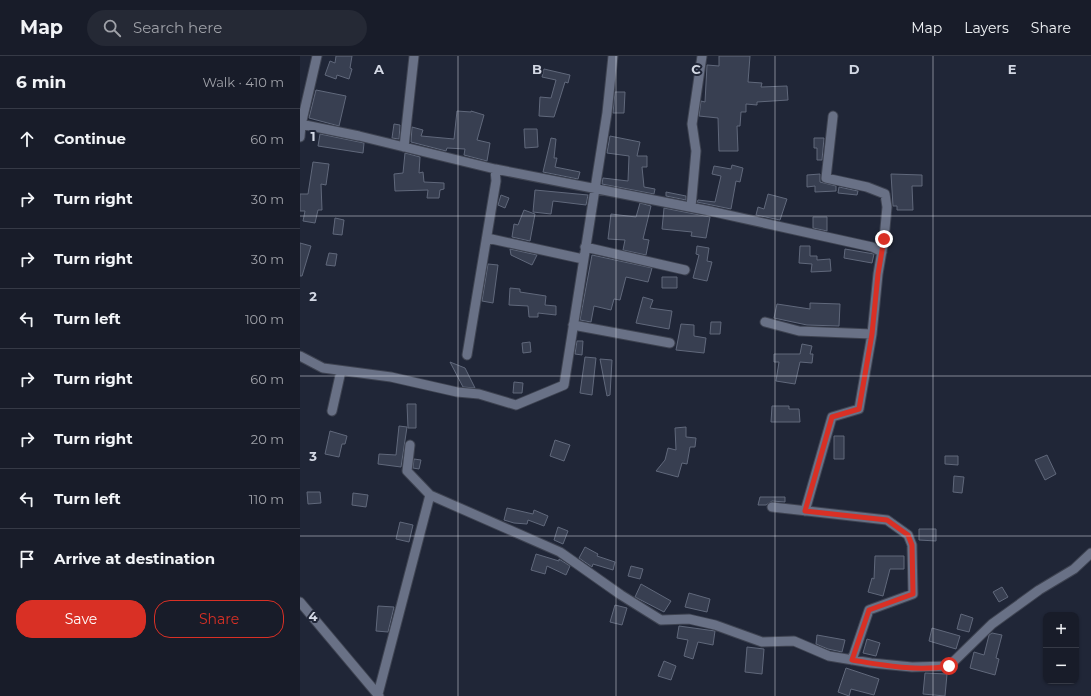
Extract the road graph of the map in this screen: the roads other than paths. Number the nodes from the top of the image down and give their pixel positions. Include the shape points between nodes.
1 (317, 56) edge
2 (414, 56) edge
3 (613, 56) edge
4 (702, 56) edge
5 (833, 116) dead end
6 (301, 124) edge
7 (300, 137) edge
8 (404, 147) junction
9 (495, 169) junction
10 (594, 188) junction
11 (691, 207) junction
12 (487, 238) junction
13 (585, 247) junction
14 (882, 252) junction
15 (583, 259) junction
16 (685, 270) dead end
17 (765, 322) dead end
18 (573, 325) junction
19 (872, 334) junction
20 (670, 343) dead end
21 (467, 355) dead end
22 (300, 356) edge
23 (341, 371) junction
24 (332, 411) dead end
25 (410, 445) dead end
26 (430, 495) junction
27 (772, 507) dead end
28 (805, 511) junction
29 (1091, 553) edge
30 (300, 602) edge
31 (852, 660) junction
32 (378, 695) edge

1 - 6 street
2 - 8 street
3 - 10 street
4 - 11 street via 692,124 696,151
5 - 14 street via 826,178 867,187 885,194 887,207
6 - 7 street
6 - 8 street
8 - 9 street
9 - 10 street
9 - 12 street via 496,181
10 - 11 street
10 - 13 street
11 - 14 street via 866,246
12 - 15 street
12 - 21 street
13 - 15 street
13 - 16 street
14 - 19 street
15 - 18 street
17 - 19 street via 799,331
18 - 20 street
18 - 23 street via 564,385 516,405 479,394 457,392 391,377
19 - 28 street via 859,409 832,417
22 - 23 street via 322,368
23 - 24 street
25 - 26 street via 407,471
26 - 31 street via 560,552 662,620 689,619 715,625 762,642 794,641 829,656
26 - 32 street
27 - 28 street
28 - 31 street via 887,520 908,535 912,545 913,594 869,610
29 - 31 street via 1074,569 1039,590 992,624 949,666 912,668
30 - 32 street

